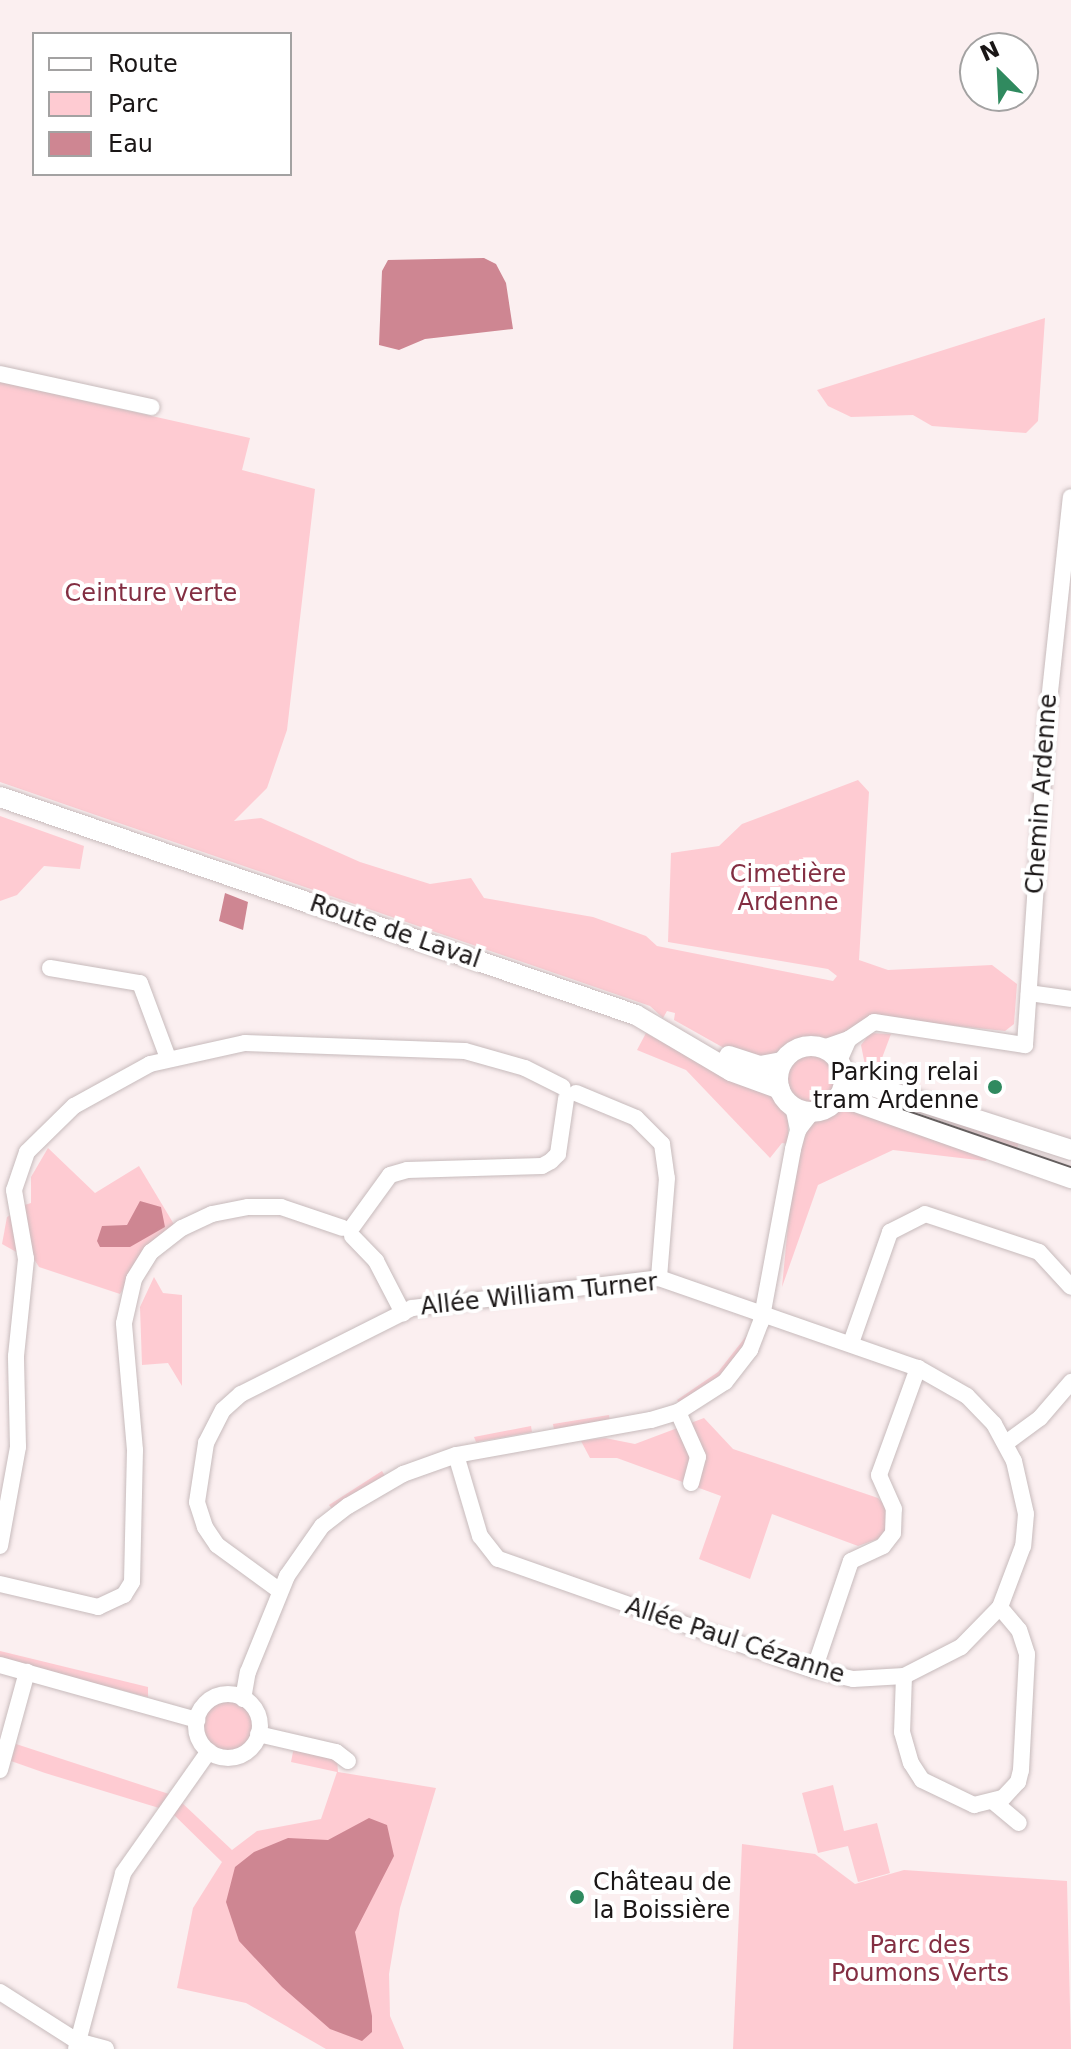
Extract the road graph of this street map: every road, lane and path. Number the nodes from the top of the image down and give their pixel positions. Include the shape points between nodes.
1 (0, 374) edge
2 (151, 407) dead end
3 (1071, 497) edge
4 (0, 797) edge
5 (50, 968) dead end
6 (1029, 993) junction
7 (1071, 999) edge
8 (636, 1015) junction
9 (849, 1039) junction
10 (823, 1048) junction
11 (168, 1058) junction
12 (782, 1062) junction
13 (840, 1078) junction
14 (780, 1089) junction
15 (568, 1093) junction
16 (803, 1109) junction
17 (1071, 1150) edge
18 (1071, 1178) edge
19 (349, 1230) junction
20 (1067, 1270) edge
21 (659, 1278) junction
22 (1071, 1287) edge
23 (403, 1313) junction
24 (763, 1317) junction
25 (851, 1343) junction
26 (918, 1368) junction
27 (1071, 1382) edge
28 (678, 1412) junction
29 (1006, 1443) junction
30 (456, 1455) junction
31 (691, 1483) dead end
32 (0, 1546) edge
33 (0, 1584) edge
34 (280, 1591) junction
35 (1000, 1607) junction
36 (0, 1665) edge
37 (814, 1670) junction
38 (27, 1672) junction
39 (904, 1676) junction
40 (243, 1699) junction
41 (197, 1720) junction
42 (263, 1735) junction
43 (209, 1751) junction
44 (348, 1761) dead end
45 (0, 1770) edge
46 (995, 1803) junction
47 (1019, 1823) dead end
48 (0, 1992) edge
49 (76, 2045) edge
50 (106, 2049) edge

1 - 2 street
3 - 6 street, Chemin Ardenne via 1048,704
4 - 8 main road, Route de Laval
5 - 11 street via 140,983
6 - 7 street
6 - 9 street, Chemin Ardenne via 1025,1045 880,1022 862,1026
8 - 12 main road via 742,1063
8 - 14 main road, Route de Laval via 731,1071
9 - 10 street
9 - 13 street
10 - 12 main road via 800,1048
10 - 13 main road
11 - 15 street via 245,1043 411,1045 492,1058
11 - 32 street via 120,1077 74,1106 38,1137 16,1176 16,1211 26,1259 16,1356 19,1426
12 - 14 main road
13 - 16 main road
13 - 17 main road
13 - 18 main road
14 - 16 main road
15 - 19 street via 558,1154 551,1161 542,1166 390,1175
15 - 21 street via 636,1118 662,1144 668,1161
16 - 24 street
19 - 23 street via 376,1261
19 - 33 street via 281,1207 248,1207 182,1228 151,1252 134,1279 124,1323 135,1450 132,1582 124,1595 98,1607
20 - 22 street
20 - 25 street via 1039,1252 925,1214 890,1232
21 - 23 street, Allée William Turner via 443,1302
21 - 24 street, Allée William Turner
23 - 34 street, Allée William Turner via 241,1394 213,1426 198,1489 199,1514 217,1545
24 - 25 street, Allée Paul Cézanne
24 - 28 street via 750,1350 725,1382
25 - 26 street, Allée Paul Cézanne
26 - 29 street, Allée Paul Cézanne via 967,1396
26 - 37 street via 879,1475 896,1516 893,1533 883,1546 851,1561
27 - 29 street via 1040,1418
28 - 30 street
28 - 31 street via 698,1457
29 - 35 street, Allée Paul Cézanne via 1026,1514 1017,1569
30 - 34 street via 403,1474 339,1512 302,1552
30 - 37 street, Allée Paul Cézanne via 480,1536 498,1559
34 - 40 street
35 - 39 street, Allée Paul Cézanne via 961,1647
35 - 46 street via 1019,1630 1027,1654 1021,1770 1011,1791
36 - 38 street
37 - 39 street, Allée Paul Cézanne via 853,1679
38 - 41 street
38 - 45 street
39 - 46 street via 905,1748 922,1780 956,1799
40 - 41 street via 215,1698
40 - 42 street via 256,1712
41 - 43 street via 199,1739
42 - 43 street via 238,1756
42 - 44 street via 336,1752
43 - 49 street via 123,1873
46 - 47 street
48 - 49 street
49 - 50 street

